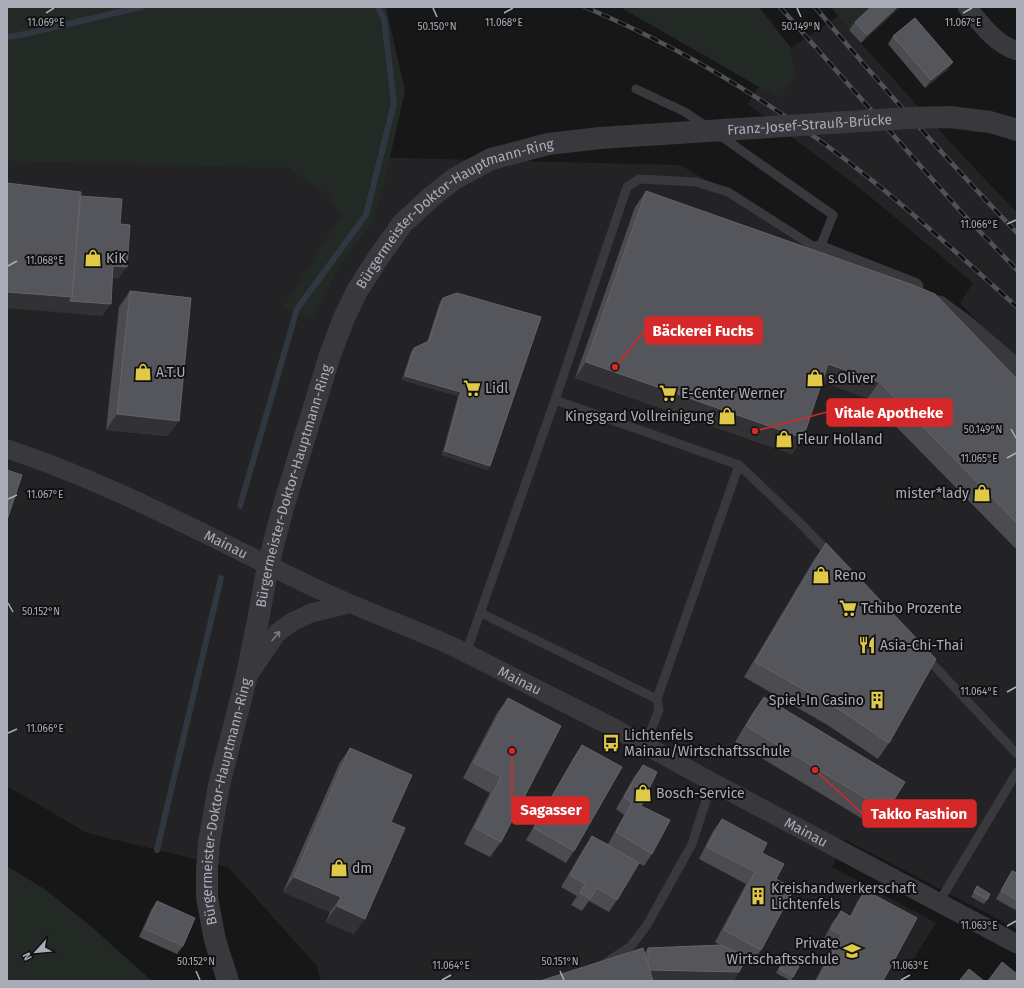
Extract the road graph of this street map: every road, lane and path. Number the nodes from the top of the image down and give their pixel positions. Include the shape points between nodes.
1 (967, 7) edge
2 (1017, 51) edge
3 (636, 89) dead end
4 (1017, 130) edge
5 (600, 138) joint
6 (819, 250) junction
7 (1017, 368) edge
8 (555, 400) junction
9 (7, 449) edge
10 (739, 465) junction
11 (835, 559) edge
12 (268, 565) junction
13 (349, 604) junction
14 (481, 613) junction
15 (919, 650) edge
16 (466, 653) junction
17 (246, 679) junction
18 (658, 699) junction
19 (645, 745) junction
20 (1017, 754) edge
21 (1017, 772) edge
22 (712, 782) junction
23 (939, 902) junction
24 (1017, 944) edge
25 (598, 966) edge
26 (226, 976) edge

1 - 2 street via 990,33 1006,47
3 - 6 lane via 685,112 833,214
4 - 5 street, Franz-Josef-Strauß-Brücke, bridge via 990,122 950,117
5 - 12 street, Bürgermeister-Doktor-Hauptmann-Ring via 548,144 491,158 454,179 402,224 361,285 344,318 330,355
6 - 7 street via 911,285 966,324
6 - 8 lane via 728,192 696,182 639,179 627,187
8 - 10 lane
8 - 14 lane
9 - 12 street, Mainau via 48,462
10 - 11 lane
10 - 18 lane
12 - 13 street, Mainau
12 - 17 street, Bürgermeister-Doktor-Hauptmann-Ring
13 - 16 street, Mainau
17 -> 13 street via 277,633 292,622 311,613
14 - 16 lane
14 - 18 lane
15 - 20 lane
16 - 19 street, Mainau
17 - 26 street, Bürgermeister-Doktor-Hauptmann-Ring via 220,785 207,869 207,898 215,940
18 - 19 lane via 659,710
19 - 22 street, Mainau
21 - 23 lane
22 - 23 street, Mainau
22 - 25 lane via 692,844 647,925 631,946
23 - 24 street, Mainau

